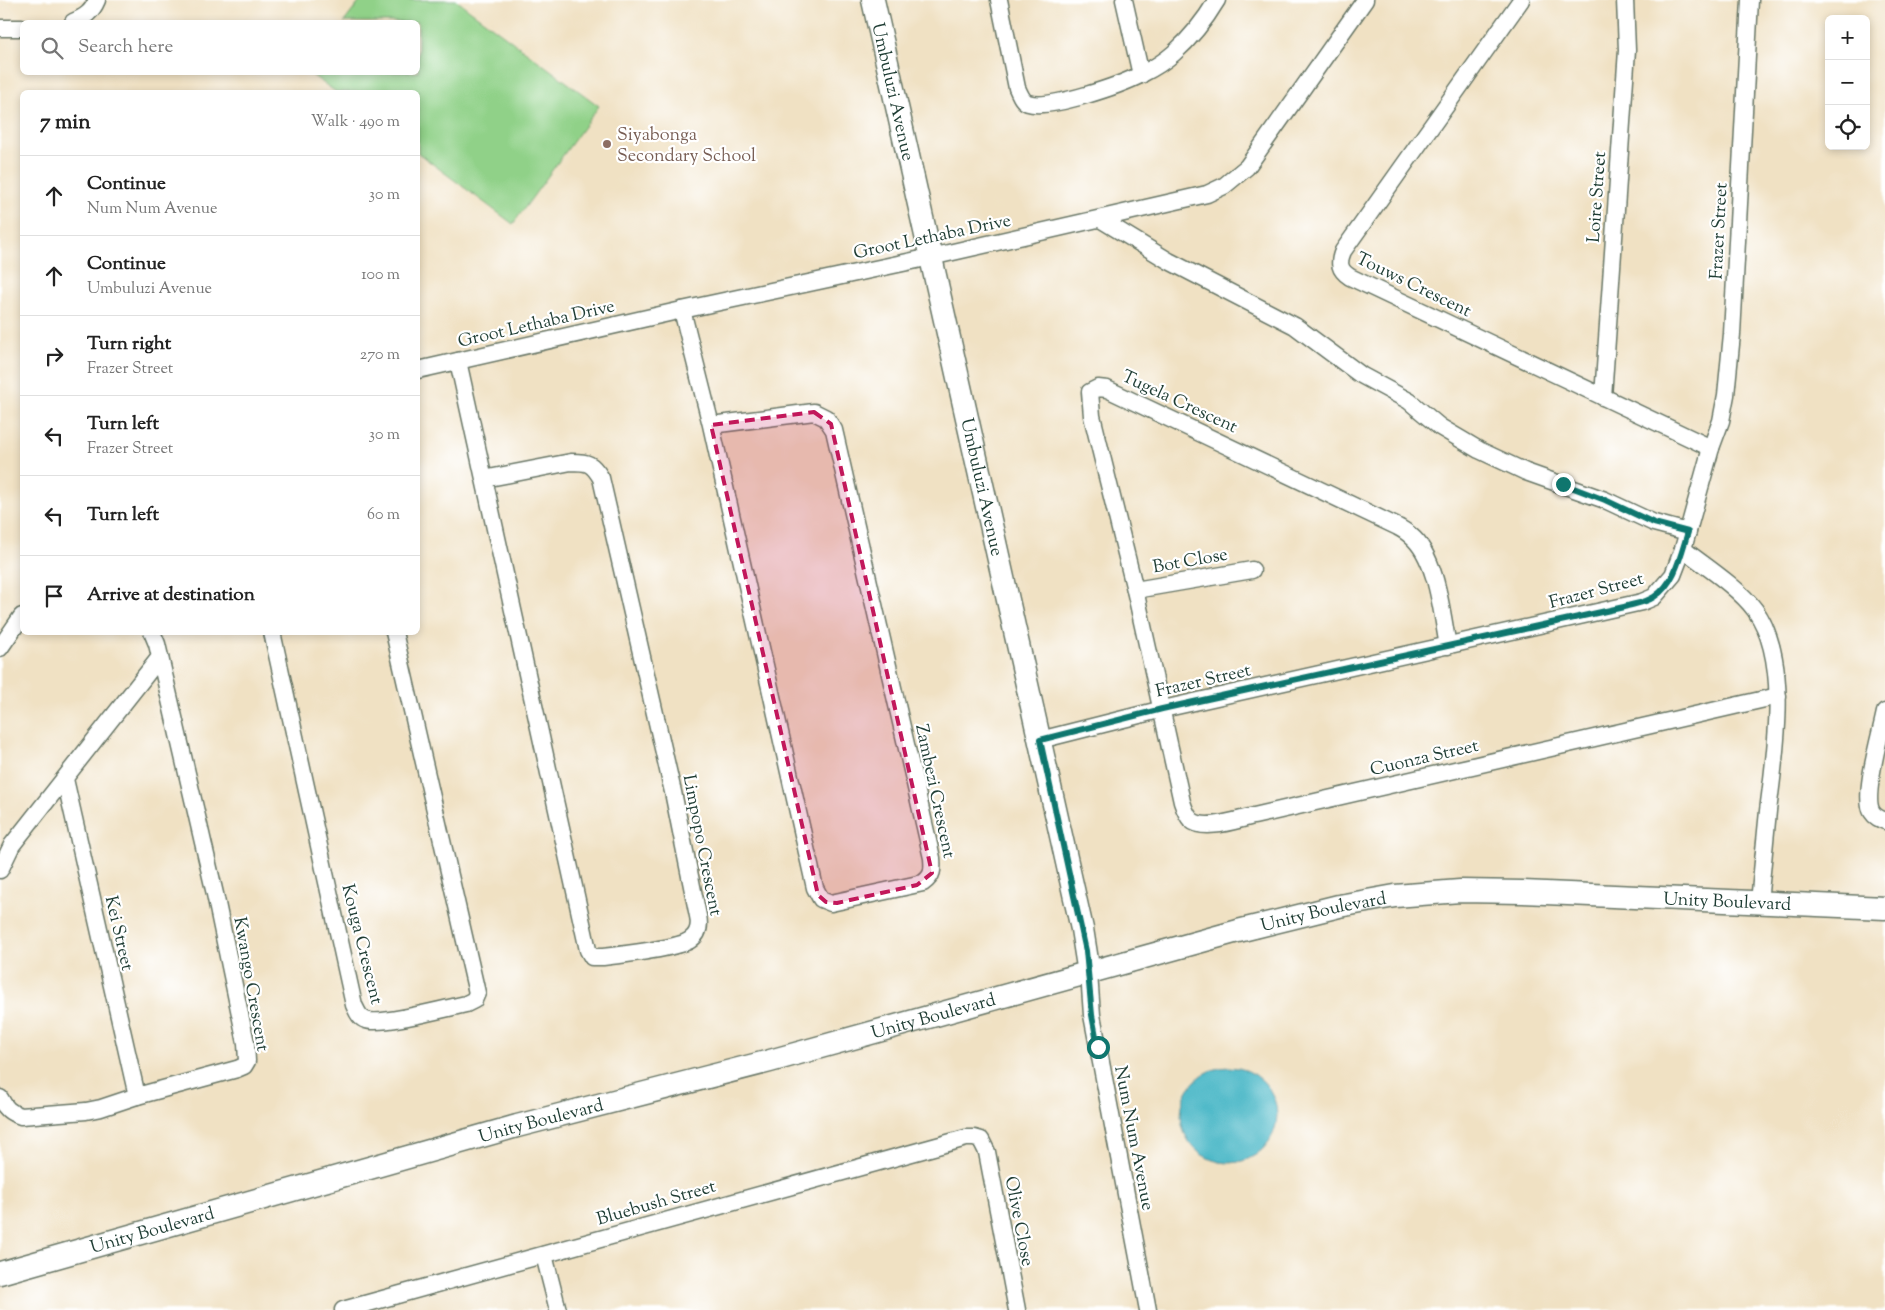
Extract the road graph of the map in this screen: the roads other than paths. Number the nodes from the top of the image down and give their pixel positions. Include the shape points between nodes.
1 (97, 0) edge
2 (873, 0) edge
3 (999, 0) edge
4 (1124, 0) edge
5 (1217, 0) edge
6 (1365, 0) edge
7 (1521, 0) edge
8 (1625, 0) edge
9 (1750, 0) edge
10 (78, 20) edge
11 (0, 28) edge
12 (20, 28) edge
13 (1141, 75) junction
14 (1100, 219) junction
15 (931, 257) junction
16 (682, 310) junction
17 (458, 361) junction
18 (420, 370) edge
19 (1603, 396) junction
20 (712, 425) junction
21 (1711, 448) junction
22 (484, 479) junction
23 (1688, 532) junction
24 (1683, 549) junction
25 (1252, 570) dead end
26 (1135, 590) junction
27 (20, 619) edge
28 (153, 635) edge
29 (273, 635) edge
30 (395, 635) edge
31 (1448, 646) junction
32 (0, 648) edge
33 (160, 657) junction
34 (1778, 696) junction
35 (1162, 709) junction
36 (1885, 712) edge
37 (1040, 740) junction
38 (65, 779) junction
39 (1885, 821) edge
40 (0, 870) edge
41 (1760, 902) junction
42 (1885, 908) edge
43 (1089, 973) junction
44 (136, 1096) junction
45 (0, 1098) edge
46 (981, 1140) joint
47 (544, 1255) junction
48 (0, 1273) edge
49 (343, 1310) edge
50 (558, 1310) edge
51 (1017, 1310) edge
52 (1148, 1310) edge

1 - 10 street via 93,10
2 - 15 street, Umbuluzi Avenue
3 - 13 street via 1017,88 1026,103 1054,103 1076,98
4 - 13 street
5 - 13 street via 1197,30 1173,54
6 - 14 street, Groot Lethaba Drive via 1247,167 1235,178 1207,194
7 - 19 street, Touws Crescent via 1342,251 1339,264 1350,277
8 - 19 street, Loire Street via 1626,50
9 - 21 street, Frazer Street via 1730,364 1721,421
11 - 12 street
14 - 15 street, Groot Lethaba Drive
14 - 23 street via 1169,261 1288,322 1361,376 1409,401 1440,427 1478,450 1654,523
15 - 16 street, Groot Lethaba Drive
15 - 37 street, Umbuluzi Avenue
16 - 17 street, Groot Lethaba Drive
16 - 20 street, Zambezi Crescent
17 - 18 street, Groot Lethaba Drive
17 - 22 street, Limpopo Crescent
19 - 21 street, Touws Crescent
20 - 20 street, Zambezi Crescent via 815,888 822,899 831,904 923,883 932,873 932,858 834,430 826,418 814,412
21 - 23 street, Frazer Street
22 - 22 street, Limpopo Crescent via 588,950 592,957 603,957 690,940 699,928 698,916 601,478 591,464 571,462
23 - 24 street, Frazer Street
24 - 31 street, Frazer Street via 1669,581 1654,597 1642,602
24 - 34 street via 1756,611 1770,642
25 - 26 street, Bot Close
26 - 31 street, Tugela Crescent via 1092,416 1090,392 1098,388 1113,392 1413,536 1426,555
26 - 35 street, Tugela Crescent
27 - 32 street
28 - 33 street, Kwango Crescent
29 - 30 street, Kouga Crescent via 354,1005 364,1020 376,1021 470,1003 476,997 477,988
31 - 35 street, Frazer Street
33 - 38 street
33 - 44 street, Kwango Crescent via 215,894 248,1058 246,1064 237,1069
34 - 35 street, Cuonza Street via 1209,826 1191,820 1186,812
34 - 41 street
35 - 37 street, Frazer Street
36 - 39 street via 1869,788 1872,812
37 - 43 street, Umbuluzi Avenue
38 - 40 street via 12,846
38 - 44 street, Kei Street
41 - 42 street, Unity Boulevard
41 - 43 street, Unity Boulevard via 1460,890 1395,896 1238,931
43 - 48 street, Unity Boulevard via 770,1062 517,1126
43 - 52 street, Num Num Avenue via 1092,1015
44 - 45 street, Kwango Crescent via 86,1111 30,1116 12,1113
46 - 47 street, Bluebush Street via 966,1138
46 - 51 street, Olive Close via 987,1152
47 - 49 street, Bluebush Street
47 - 50 street

